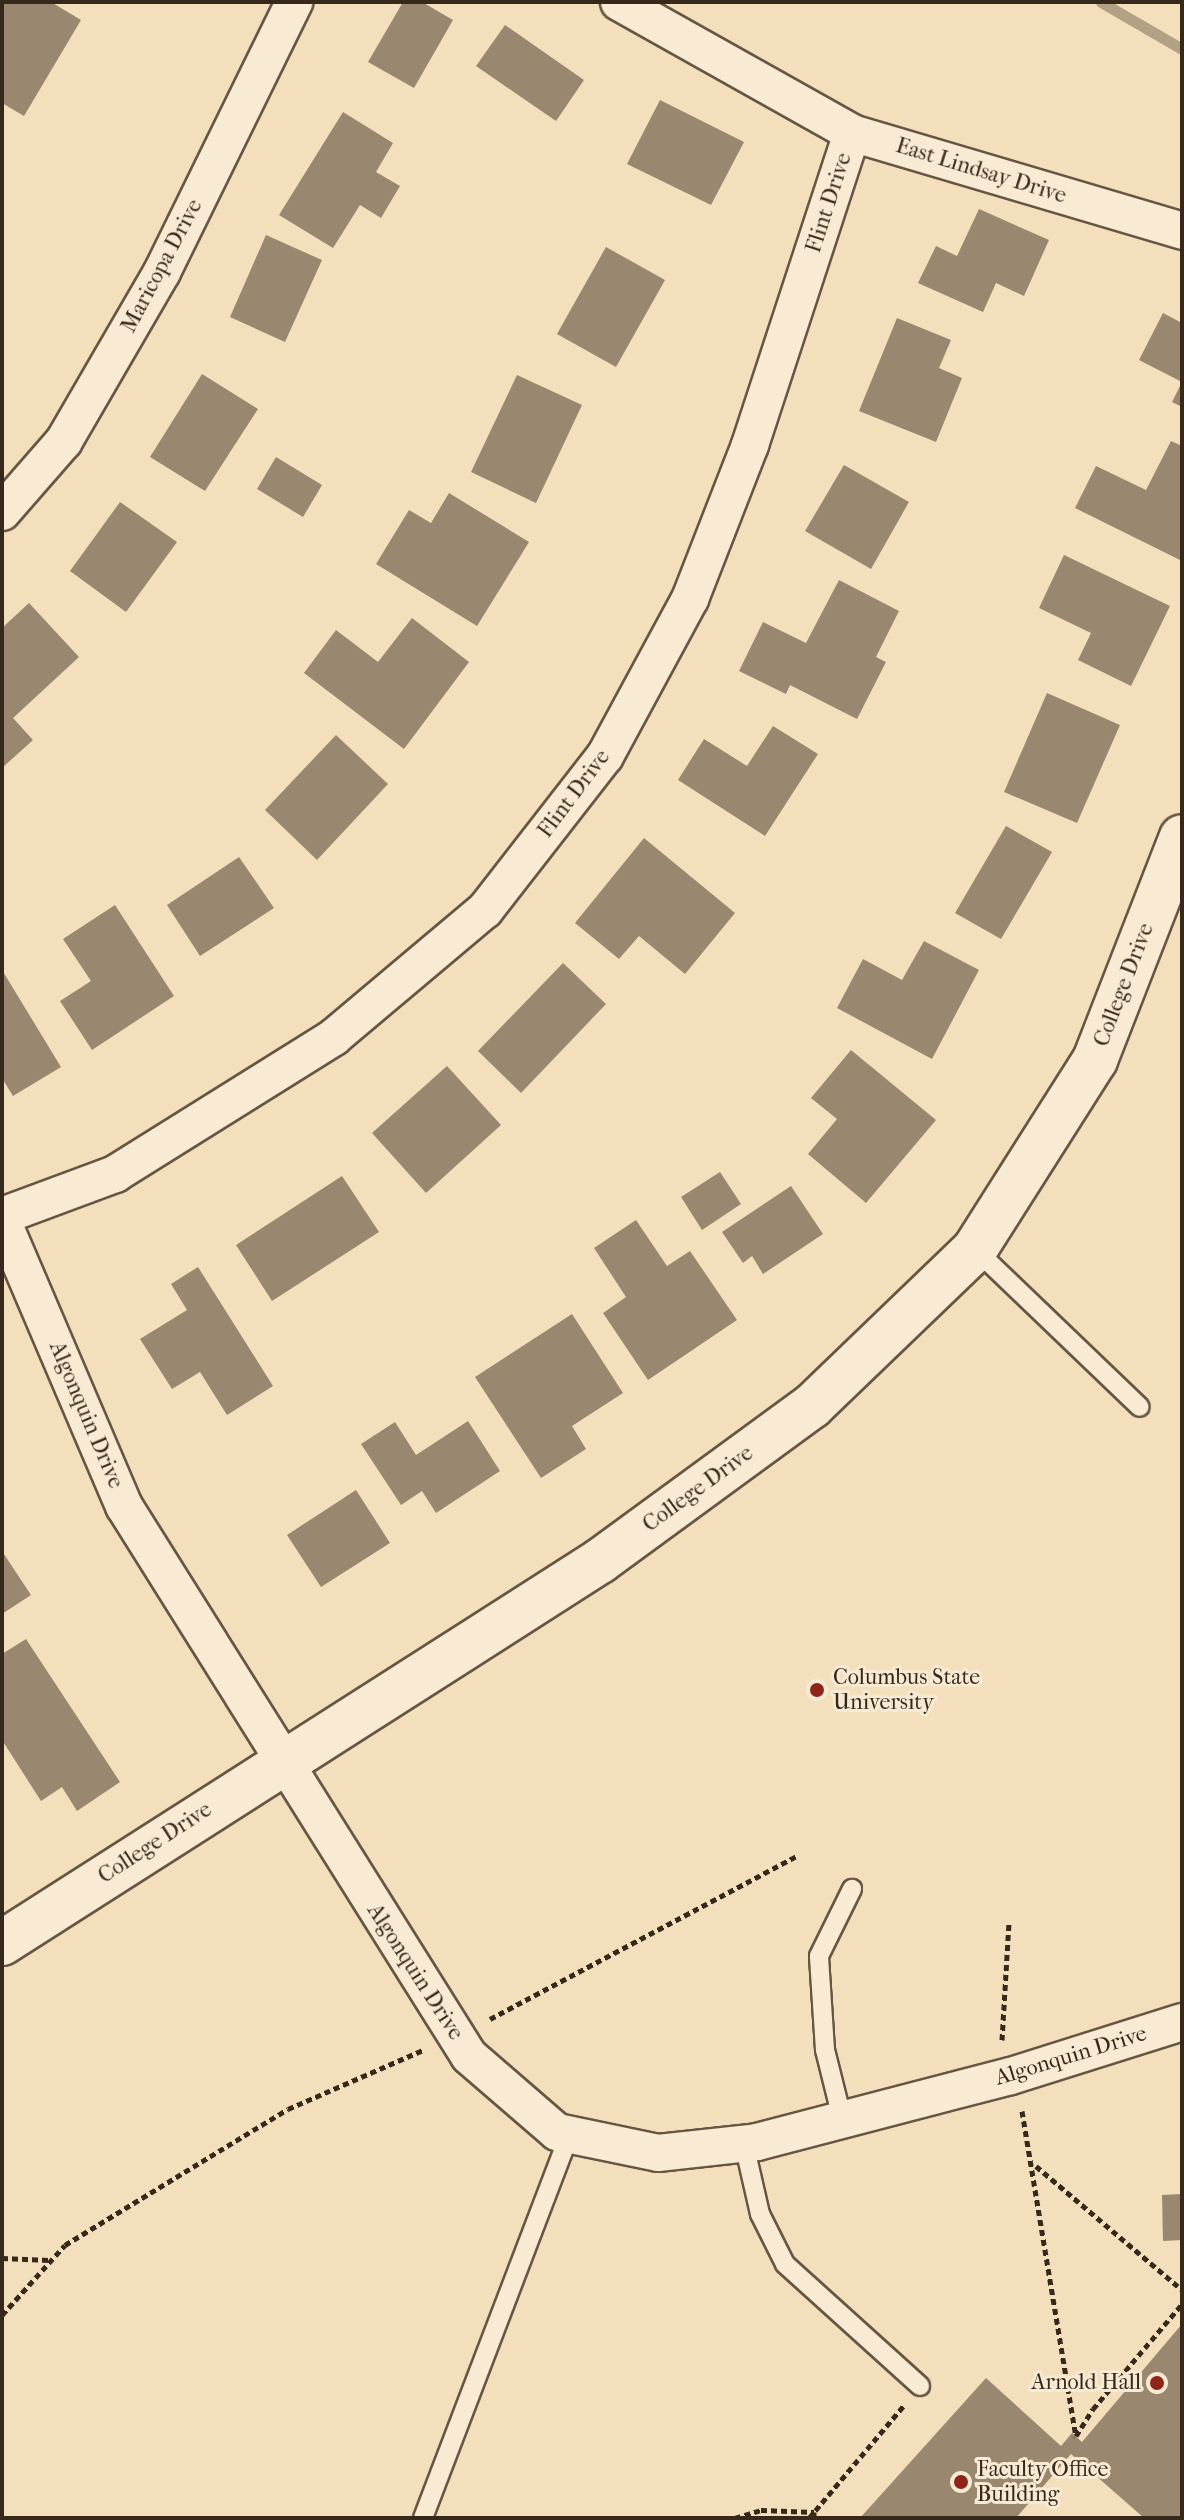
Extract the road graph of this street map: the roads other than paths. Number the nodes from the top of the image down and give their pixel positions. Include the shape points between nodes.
1 (294, 2) edge
2 (619, 2) edge
3 (852, 133) junction
4 (1182, 231) edge
5 (2, 512) edge
6 (1182, 837) edge
7 (2, 1218) edge
8 (975, 1249) junction
9 (1140, 1407) dead end
10 (284, 1761) junction
11 (852, 1889) dead end
12 (2, 1943) edge
13 (1182, 2022) edge
14 (842, 2118) junction
15 (569, 2135) junction
16 (744, 2144) junction
17 (920, 2386) road end
18 (423, 2518) edge

1 - 5 street, Maricopa Drive via 162,272 64,441
2 - 3 street, East Lindsay Drive
3 - 4 street, East Lindsay Drive
3 - 7 street, Flint Drive via 750,445 690,599 605,756 485,910 334,1037 115,1174
6 - 8 street, College Drive via 1095,1060
7 - 10 street, Algonquin Drive via 124,1506
8 - 9 lane
8 - 10 street, College Drive via 800,1415 600,1561
10 - 12 street, College Drive
10 - 15 street, Algonquin Drive via 469,2056 557,2132
11 - 14 lane via 819,1956 825,2050
13 - 14 street, Algonquin Drive via 1011,2076
14 - 16 street, Algonquin Drive
15 - 16 street, Algonquin Drive via 658,2153
15 - 18 lane
16 - 17 lane via 760,2214 785,2264

